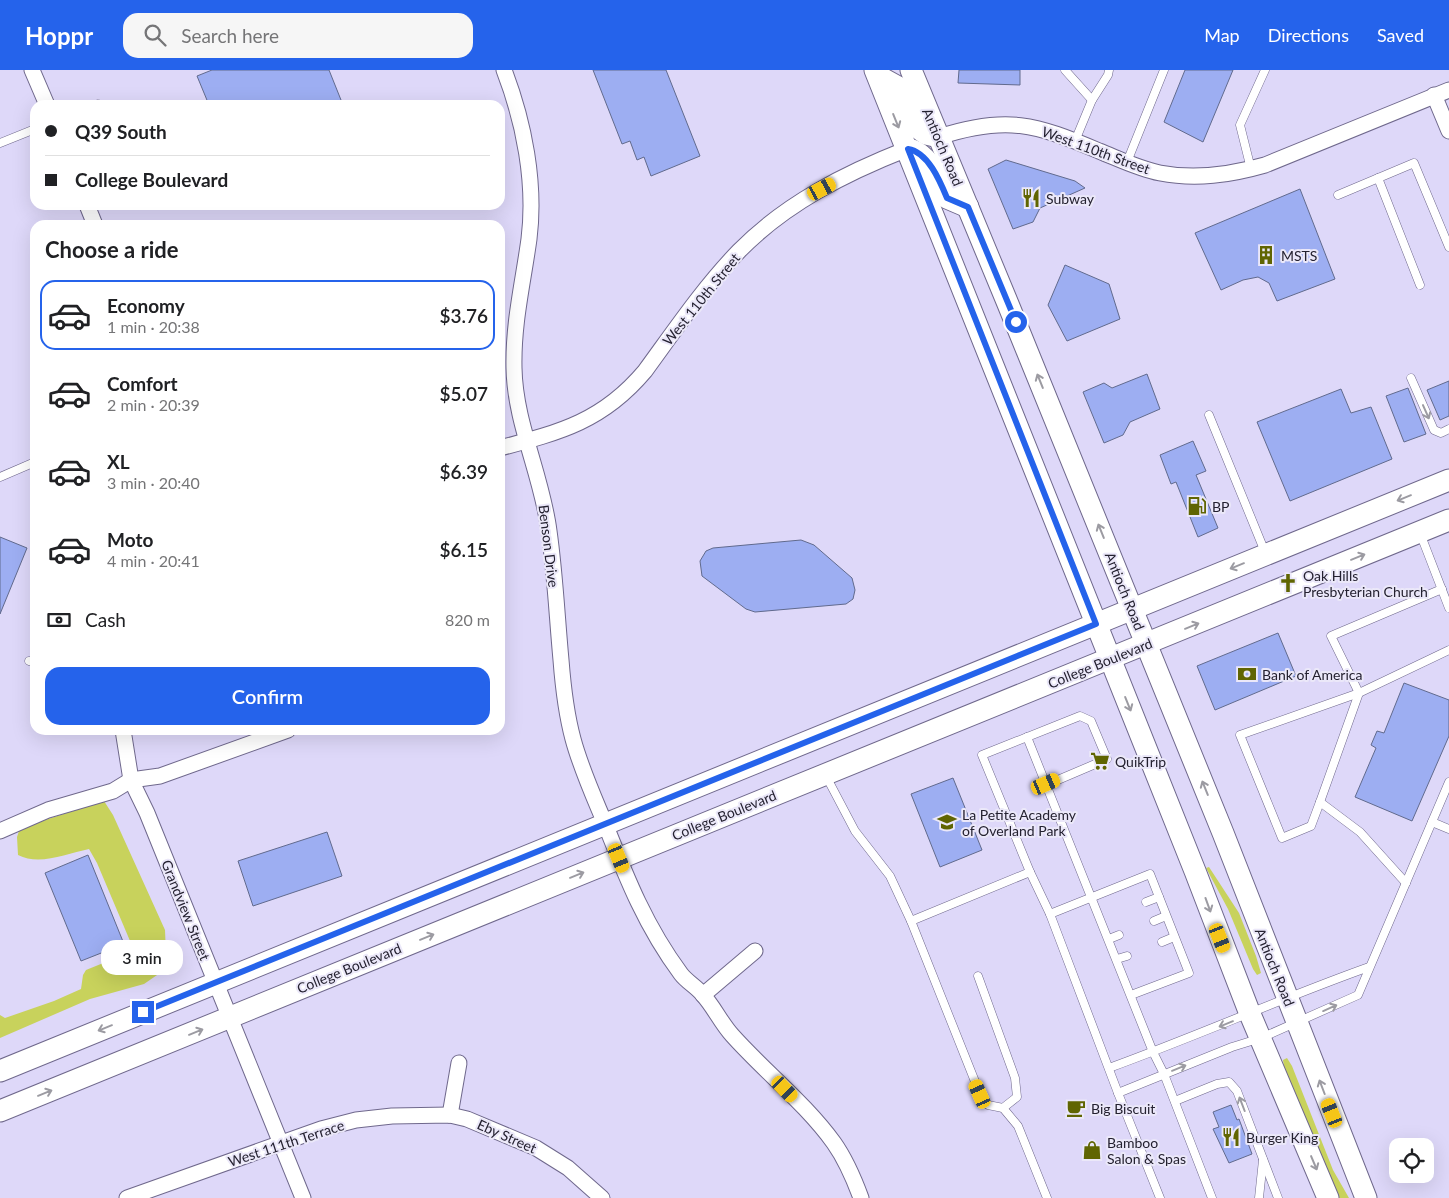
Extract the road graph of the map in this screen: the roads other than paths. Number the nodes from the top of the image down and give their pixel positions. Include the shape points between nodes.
1 (32, 70) edge
2 (504, 70) edge
3 (911, 70) edge
4 (1065, 70) edge
5 (1109, 70) edge
6 (1164, 70) edge
7 (1265, 70) edge
8 (876, 73) edge
9 (1449, 90) edge
10 (1434, 95) junction
11 (44, 100) edge
12 (1092, 100) junction
13 (30, 131) edge
14 (1449, 131) edge
15 (939, 137) junction
16 (1075, 141) junction
17 (0, 143) edge
18 (908, 149) junction
19 (1127, 162) junction
20 (1251, 169) junction
21 (1378, 178) junction
22 (1338, 195) dead end
23 (968, 207) junction
24 (1449, 247) edge
25 (1420, 285) dead end
26 (1411, 378) dead end
27 (1210, 416) dead end
28 (1449, 429) edge
29 (526, 441) junction
30 (505, 447) edge
31 (30, 464) edge
32 (0, 476) edge
33 (1449, 480) edge
34 (1449, 520) edge
35 (1419, 532) junction
36 (1266, 554) junction
37 (1442, 590) junction
38 (1449, 608) edge
39 (1132, 609) junction
40 (1096, 624) junction
41 (1147, 644) junction
42 (1449, 650) edge
43 (1110, 659) junction
44 (1360, 693) junction
45 (123, 735) edge
46 (274, 735) edge
47 (1027, 737) junction
48 (825, 774) junction
49 (131, 780) junction
50 (1449, 782) edge
51 (1046, 784) junction
52 (1320, 802) junction
53 (1432, 822) junction
54 (605, 825) junction
55 (1449, 829) edge
56 (0, 831) edge
57 (619, 858) junction
58 (1030, 872) junction
59 (1406, 883) junction
60 (1092, 897) junction
61 (1159, 897) junction
62 (1146, 902) dead end
63 (1050, 914) junction
64 (1110, 916) dead end
65 (1166, 916) junction
66 (1102, 920) junction
67 (910, 921) junction
68 (1154, 921) dead end
69 (1119, 935) dead end
70 (1174, 937) junction
71 (1109, 939) junction
72 (1162, 942) dead end
73 (755, 951) dead end
74 (1127, 956) dead end
75 (1117, 960) junction
76 (1369, 968) junction
77 (978, 976) dead end
78 (215, 983) junction
79 (703, 995) junction
80 (1132, 995) junction
81 (1287, 998) junction
82 (1250, 1014) junction
83 (229, 1018) junction
84 (1297, 1023) junction
85 (1261, 1038) junction
86 (1153, 1052) junction
87 (458, 1062) dead end
88 (1110, 1068) junction
89 (0, 1071) edge
90 (1164, 1074) junction
91 (1118, 1093) junction
92 (1174, 1101) junction
93 (1004, 1108) junction
94 (0, 1111) edge
95 (450, 1115) junction
96 (281, 1143) junction
97 (1263, 1159) junction
98 (127, 1198) edge
99 (303, 1198) edge
100 (602, 1198) edge
101 (861, 1198) edge
102 (1047, 1198) edge
103 (1160, 1198) edge
104 (1212, 1198) edge
105 (1259, 1198) edge
106 (1278, 1198) edge
107 (1328, 1198) edge
108 (1366, 1198) edge

1 - 11 street
2 - 29 street, Benson Drive via 524,142 530,182 529,238 514,333 516,398
3 - 15 main road, Antioch Road
4 - 12 lane
5 - 12 lane
6 - 19 lane
7 - 20 lane via 1240,125
8 - 15 main road via 898,87 918,128
8 -> 18 main road
9 - 10 street, West 110th Street
10 - 14 street
10 - 20 street, West 110th Street
12 - 16 lane
13 - 17 lane
15 - 16 street, West 110th Street via 966,128 1003,124 1031,126
15 - 23 main road, Antioch Road
16 - 19 street, West 110th Street
18 - 23 main road via 931,166 947,198
18 - 29 street, West 110th Street via 852,172 806,197 740,250 645,371 614,403 570,427
18 - 40 main road
19 - 20 street, West 110th Street via 1158,172 1190,176 1214,176
21 - 22 lane
21 - 24 lane via 1414,163
21 - 25 lane
39 -> 23 main road, Antioch Road
26 -> 28 lane via 1434,430 1441,433
27 - 36 lane
29 - 30 street, West 110th Street
29 - 54 street, Benson Drive via 549,529 566,708 572,737
31 - 32 lane
33 -> 36 main road
34 - 35 main road, College Boulevard
35 - 37 lane
41 -> 35 main road, College Boulevard
36 -> 39 main road
37 - 38 lane
37 - 44 lane via 1331,636
39 - 40 main road
39 - 41 main road, Antioch Road
40 - 43 main road
40 - 54 main road
41 - 43 main road, College Boulevard
81 -> 41 main road, Antioch Road
42 - 44 lane
43 - 48 main road, College Boulevard
43 -> 82 main road
44 - 52 lane
44 - 52 lane via 1240,735 1282,838 1311,826
45 - 49 street, Grandview Street
46 - 49 street via 160,776
47 - 51 lane
47 - 51 lane via 1080,716 1091,720 1107,759
47 - 58 lane via 982,755
48 - 57 main road, College Boulevard
48 - 67 lane via 855,831 890,876
49 - 56 street via 113,792 48,810
49 - 78 street, Grandview Street
50 - 53 lane
51 - 60 lane
52 - 59 lane via 1360,832
53 - 55 lane
53 - 59 lane
54 - 57 street, Benson Drive
54 - 78 main road
57 - 79 street, Benson Drive via 652,930 683,977
83 -> 57 main road, College Boulevard
58 - 63 lane
58 - 67 lane
59 - 76 lane
60 - 61 lane via 1150,874
60 - 63 lane
60 - 66 lane
61 - 62 lane
61 - 65 lane
63 - 88 lane
64 - 66 lane
65 - 68 lane
65 - 70 lane
66 - 71 lane
67 - 93 lane via 980,1094 988,1105
69 - 71 lane
70 - 72 lane
70 - 80 lane via 1188,973
71 - 75 lane
73 - 79 street
74 - 75 lane
75 - 80 lane
76 - 81 lane
84 -> 76 lane via 1358,995
77 - 93 lane via 1015,1078 1017,1096
78 - 83 street, Grandview Street
78 -> 89 main road
79 - 101 street, Benson Drive via 730,1033 813,1117 852,1173
80 - 86 lane
81 - 82 lane
81 - 84 main road, Antioch Road
82 - 85 main road
82 -> 86 lane
94 -> 83 main road, College Boulevard
83 - 96 street, Grandview Street
84 - 85 lane
108 -> 84 main road, Antioch Road
90 -> 85 lane via 1232,1046
85 -> 107 main road
86 - 88 lane
86 - 90 lane
87 - 95 street
88 - 91 lane
90 - 91 lane
90 - 92 lane
91 - 103 lane
97 -> 92 lane via 1237,1091 1229,1082
92 - 104 lane
93 - 102 lane via 1018,1126
95 - 96 street, West 111th Terrace via 356,1120
95 - 100 street, Eby Street via 536,1148 568,1168
96 - 98 street, West 111th Terrace
96 - 99 street, Grandview Street
97 - 105 lane
97 - 106 lane

